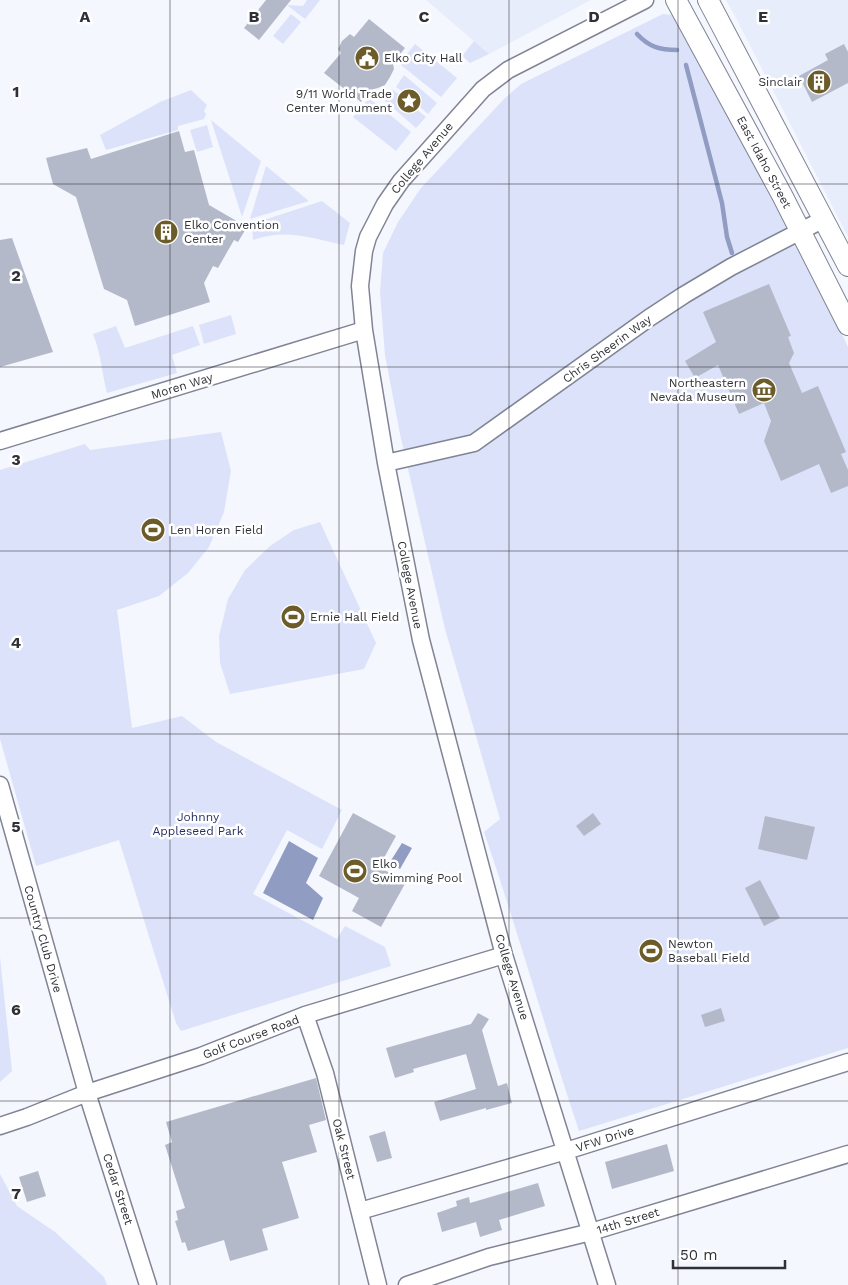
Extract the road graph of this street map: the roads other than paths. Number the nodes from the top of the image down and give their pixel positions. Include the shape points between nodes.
1 (645, 0) edge
2 (676, 0) edge
3 (708, 0) edge
4 (824, 219) junction
5 (800, 231) junction
6 (848, 266) edge
7 (848, 325) edge
8 (364, 330) junction
9 (0, 441) edge
10 (386, 463) junction
11 (0, 785) edge
12 (504, 955) junction
13 (305, 1015) junction
14 (848, 1062) edge
15 (87, 1093) junction
16 (0, 1126) edge
17 (566, 1151) junction
18 (848, 1154) edge
19 (360, 1211) junction
20 (591, 1232) junction
21 (148, 1285) edge
22 (378, 1285) edge
23 (407, 1285) edge
24 (608, 1285) edge

1 - 8 street, College Avenue via 490,82 401,181 376,219 364,251 360,286
2 - 5 main road, East Idaho Street
3 - 4 main road
4 - 5 street, Chris Sheerin Way
4 - 6 main road
5 - 7 main road, East Idaho Street
5 - 10 street, Chris Sheerin Way via 684,295 474,443
8 - 9 street, Moren Way
8 - 10 street, College Avenue
10 - 12 street, College Avenue via 421,640
11 - 15 street, Country Club Drive
12 - 13 street, Golf Course Road
12 - 17 street, College Avenue
13 - 15 street, Golf Course Road via 201,1056
13 - 19 street, Oak Street via 325,1073
14 - 17 street, VFW Drive
15 - 16 street, Golf Course Road
15 - 21 street, Cedar Street
17 - 19 street, VFW Drive
17 - 20 street, College Avenue
18 - 20 street, 14th Street
19 - 22 street, Oak Street
20 - 23 street, 14th Street via 490,1257
20 - 24 street, College Avenue

